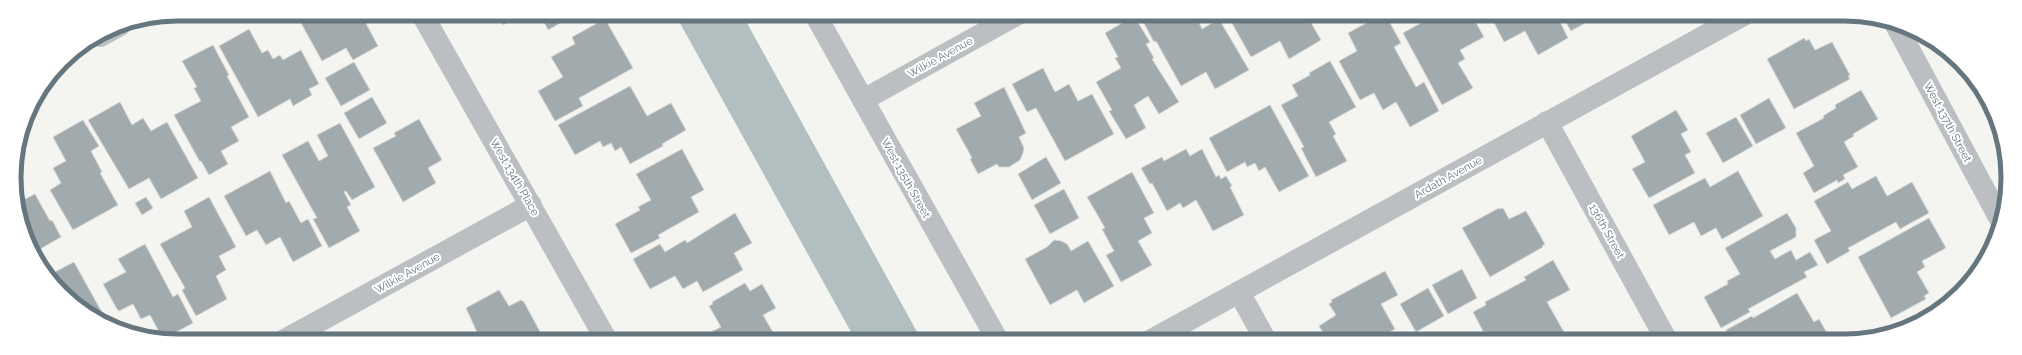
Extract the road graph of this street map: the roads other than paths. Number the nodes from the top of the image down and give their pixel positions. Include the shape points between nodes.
1 (426, 21) edge
2 (819, 21) edge
3 (1005, 21) edge
4 (1733, 21) edge
5 (1899, 31) edge
6 (862, 100) junction
7 (1547, 122) junction
8 (531, 205) junction
9 (1997, 213) edge
10 (1239, 292) junction
11 (296, 334) edge
12 (603, 334) edge
13 (994, 334) edge
14 (1163, 334) edge
15 (1262, 334) edge
16 (1663, 334) edge

1 - 8 street, West 134th Place
2 - 6 street, West 135th Street
3 - 6 street, Wilkie Avenue
4 - 7 street, Ardath Avenue
5 - 9 street, West 137th Street
6 - 13 street, West 135th Street
7 - 10 street, Ardath Avenue
7 - 16 street, 136th Street
8 - 11 street, Wilkie Avenue
8 - 12 street, West 134th Place
10 - 14 street, Ardath Avenue
10 - 15 street

